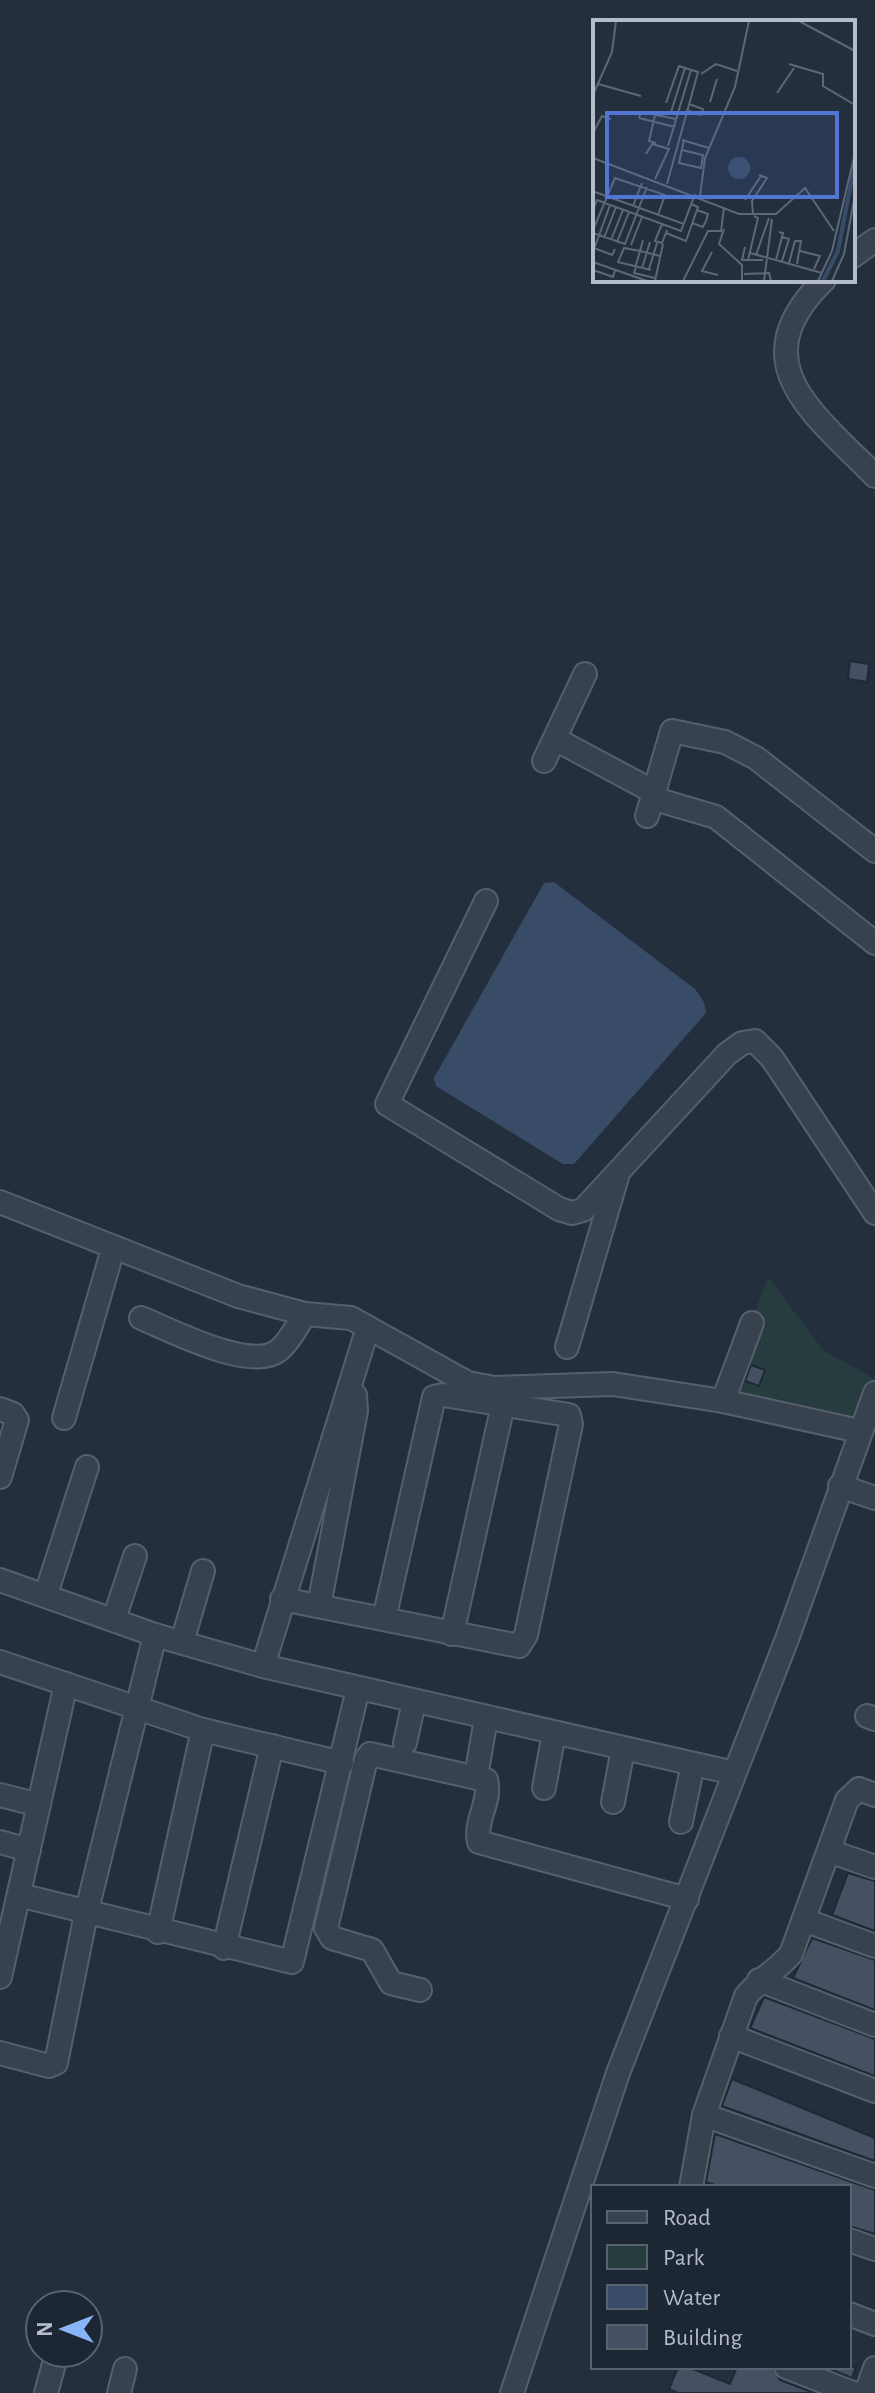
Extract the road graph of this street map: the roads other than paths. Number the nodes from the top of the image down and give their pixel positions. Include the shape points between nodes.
1 (875, 240) edge
2 (855, 255) edge
3 (822, 282) edge
4 (875, 476) edge
5 (585, 674) dead end
6 (555, 739) junction
7 (544, 761) dead end
8 (653, 803) junction
9 (875, 851) edge
10 (486, 901) dead end
11 (875, 943) edge
12 (618, 1172) junction
13 (0, 1202) edge
14 (875, 1213) edge
15 (113, 1249) junction
16 (305, 1314) junction
17 (141, 1318) dead end
18 (752, 1323) dead end
19 (364, 1340) dead end
20 (567, 1347) dead end
21 (352, 1378) junction
22 (875, 1393) edge
23 (723, 1401) junction
24 (503, 1405) junction
25 (0, 1409) edge
26 (64, 1418) dead end
27 (859, 1431) junction
28 (87, 1467) dead end
29 (0, 1477) edge
30 (840, 1486) junction
31 (875, 1498) edge
32 (135, 1556) dead end
33 (203, 1571) dead end
34 (0, 1580) edge
35 (46, 1594) junction
36 (282, 1599) junction
37 (319, 1606) junction
38 (114, 1619) junction
39 (384, 1619) junction
40 (452, 1634) junction
41 (155, 1635) junction
42 (182, 1642) junction
43 (0, 1665) edge
44 (263, 1666) junction
45 (66, 1684) junction
46 (358, 1689) junction
47 (414, 1702) junction
48 (136, 1709) junction
49 (486, 1718) junction
50 (203, 1730) junction
51 (554, 1733) junction
52 (405, 1743) dead end
53 (272, 1746) junction
54 (623, 1749) junction
55 (342, 1763) junction
56 (693, 1764) junction
57 (478, 1765) dead end
58 (734, 1773) junction
59 (544, 1788) dead end
60 (0, 1795) edge
61 (875, 1795) edge
62 (613, 1802) dead end
63 (39, 1805) junction
64 (681, 1822) dead end
65 (0, 1842) edge
66 (29, 1850) junction
67 (829, 1851) junction
68 (875, 1867) edge
69 (19, 1895) junction
70 (687, 1899) junction
71 (86, 1914) junction
72 (804, 1920) junction
73 (158, 1932) junction
74 (875, 1946) edge
75 (224, 1948) junction
76 (0, 1977) edge
77 (759, 1980) junction
78 (420, 1990) dead end
79 (875, 2025) edge
80 (731, 2036) junction
81 (0, 2053) edge
82 (875, 2091) edge
83 (704, 2115) junction
84 (875, 2176) edge
85 (696, 2185) edge
86 (851, 2241) edge
87 (875, 2249) edge
88 (851, 2315) edge
89 (875, 2324) edge
90 (875, 2368) edge
91 (53, 2369) edge
92 (125, 2369) dead end
93 (791, 2369) edge
94 (46, 2393) edge
95 (119, 2393) edge
96 (512, 2393) edge
97 (853, 2393) edge
98 (866, 2393) edge

1 - 2 street
3 - 4 street via 805,299 784,341 790,380
5 - 6 street
6 - 7 street
6 - 8 street
8 - 9 street via 672,731 725,742 756,758
8 - 11 street via 716,817
10 - 12 street via 387,1104 572,1213 583,1210
12 - 14 street via 727,1054 755,1041 772,1058
12 - 20 street
13 - 15 street
15 - 16 street via 238,1296
15 - 26 street
16 - 17 street via 278,1351 265,1358 214,1348
16 - 23 street via 351,1318 468,1383 494,1388 613,1384
18 - 23 street
19 - 21 street
21 - 36 street
21 - 37 street via 356,1411
22 - 27 street
23 - 27 street
24 - 39 street via 434,1397
24 - 40 street
24 - 40 street via 563,1412 571,1424 526,1635 519,1646
25 - 29 street via 17,1420
27 - 30 street
28 - 35 street
30 - 31 street
30 - 58 street
32 - 38 street
33 - 42 street
34 - 35 street
35 - 38 street
36 - 37 street
36 - 44 street
37 - 39 street
38 - 41 street
39 - 40 street
41 - 42 street
41 - 48 street
42 - 44 street
43 - 45 street
44 - 46 street
45 - 48 street
45 - 63 street
46 - 47 street
46 - 55 street
47 - 49 street
47 - 52 street
48 - 50 street
48 - 71 street
49 - 51 street
49 - 57 street
50 - 53 street
50 - 73 street
51 - 54 street
51 - 59 street
53 - 55 street
53 - 75 street
54 - 56 street
54 - 62 street
55 - 75 street via 292,1962
56 - 58 street
56 - 64 street
58 - 70 street
60 - 63 street
61 - 67 street via 859,1789 853,1793
63 - 66 street
65 - 66 street
66 - 69 street
67 - 68 street
67 - 72 street
69 - 71 street
69 - 76 street
70 - 78 street via 479,1842 486,1780 370,1754 326,1928 332,1938 372,1950 391,1983
70 - 96 street via 618,2073
71 - 73 street
71 - 81 street via 54,2065
72 - 74 street
72 - 77 street via 791,1954
73 - 75 street
77 - 79 street
77 - 80 street via 746,1996
80 - 82 street
80 - 83 street
83 - 84 street
83 - 85 street
86 - 87 street
88 - 89 street
90 - 98 street
91 - 94 street
92 - 95 street
93 - 97 street

